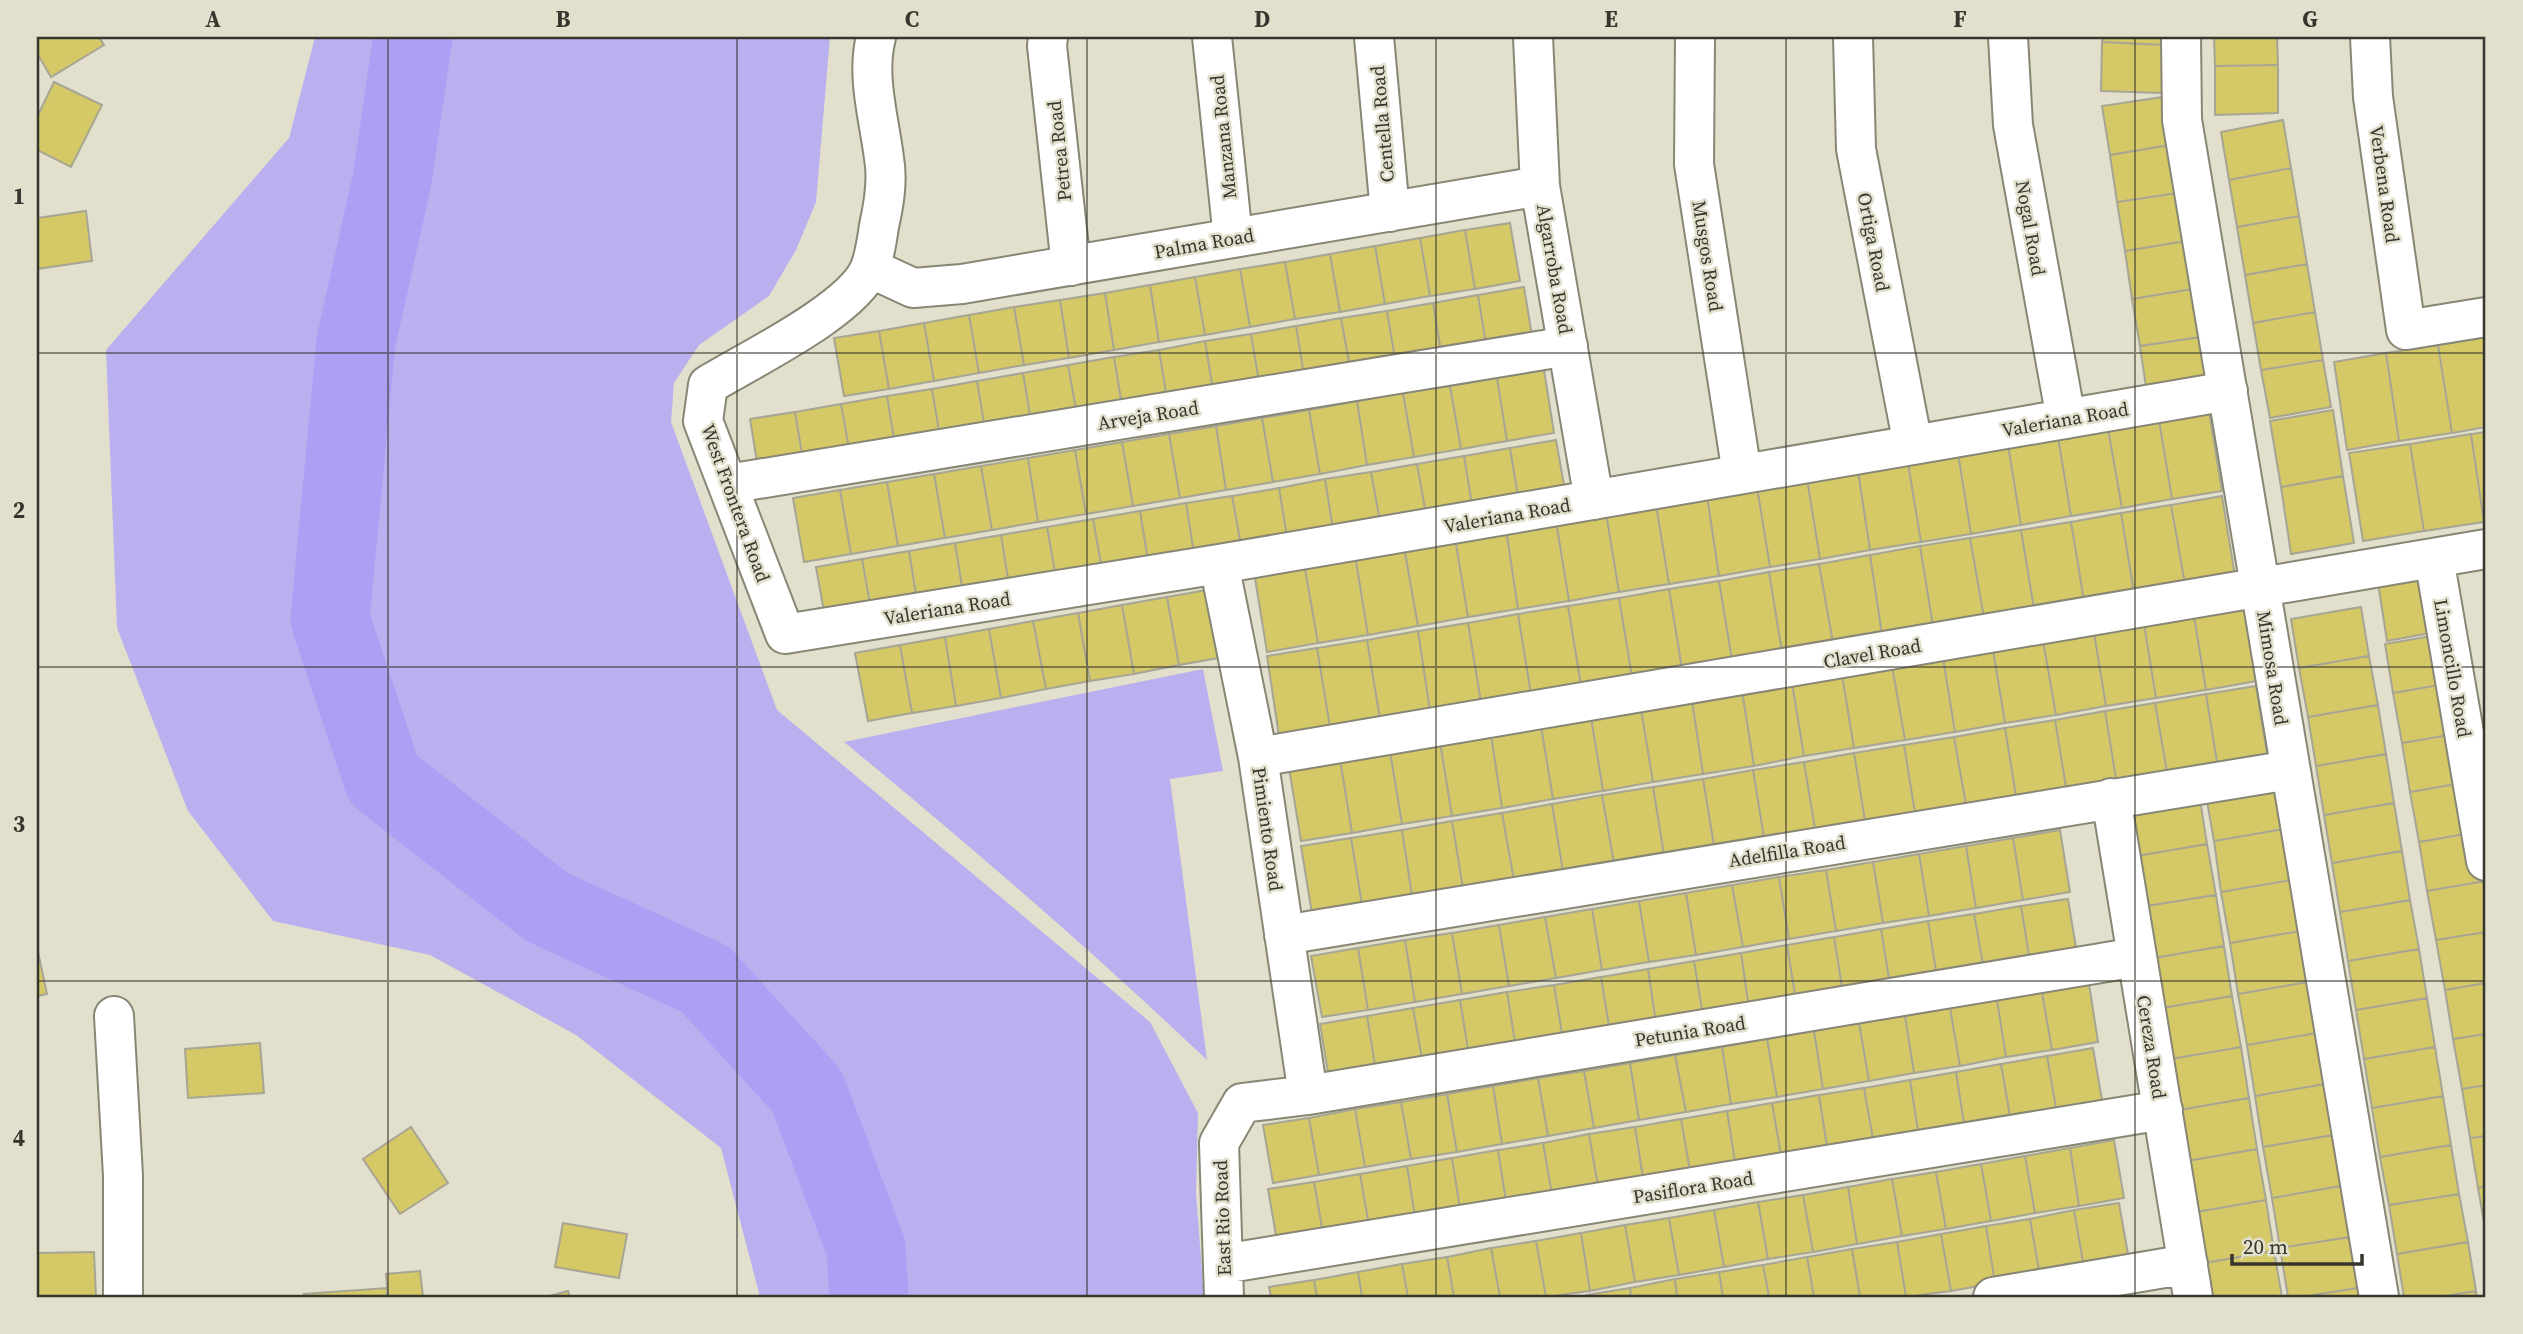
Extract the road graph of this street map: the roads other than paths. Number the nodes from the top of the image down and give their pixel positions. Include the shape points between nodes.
1 (876, 37) edge
2 (1048, 37) edge
3 (1212, 37) edge
4 (1374, 37) edge
5 (1533, 37) edge
6 (1695, 37) edge
7 (1853, 37) edge
8 (2008, 37) edge
9 (2180, 37) edge
10 (2370, 37) edge
11 (1540, 186) junction
12 (1390, 212) junction
13 (1233, 238) junction
14 (1071, 266) junction
15 (870, 268) junction
16 (2486, 317) edge
17 (1568, 346) junction
18 (2228, 391) junction
19 (2066, 418) junction
20 (1913, 445) junction
21 (1742, 474) junction
22 (728, 484) junction
23 (1594, 500) junction
24 (2486, 550) edge
25 (2434, 558) junction
26 (1219, 564) junction
27 (2260, 587) junction
28 (785, 634) joint
29 (1258, 757) junction
30 (2478, 760) edge
31 (2290, 770) junction
32 (2111, 798) junction
33 (2486, 861) edge
34 (1284, 935) junction
35 (2137, 957) junction
36 (114, 1016) dead end
37 (1308, 1095) junction
38 (1242, 1103) joint
39 (2163, 1111) junction
40 (1224, 1281) edge
41 (2190, 1281) edge
42 (123, 1297) edge
43 (1993, 1297) edge
44 (2379, 1297) edge

1 - 15 street, West Frontera Road via 872,55 885,200
2 - 14 street, Petrea Road
3 - 13 street, Manzana Road
4 - 12 street, Centella Road
5 - 11 street, Algarroba Road
6 - 21 street, Musgos Road via 1694,164
7 - 20 street, Ortiga Road via 1856,149
8 - 19 street, Nogal Road via 2013,125
9 - 18 street, Mimosa Road via 2182,120
10 - 16 street, Verbena Road via 2373,97 2406,330
11 - 12 street, Palma Road
11 - 17 street, Algarroba Road
12 - 13 street, Palma Road
13 - 14 street, Palma Road
14 - 15 street, Palma Road via 913,288
15 - 22 street, West Frontera Road via 833,309 708,385 704,421
17 - 22 street, Arveja Road
17 - 23 street, Algarroba Road
18 - 19 street, Valeriana Road
18 - 27 street, Mimosa Road
19 - 20 street, Valeriana Road
20 - 21 street, Valeriana Road
21 - 23 street, Valeriana Road
22 - 28 street, West Frontera Road
23 - 26 street, Valeriana Road
24 - 25 street, Clavel Road
25 - 27 street, Clavel Road
25 - 30 street, Limoncillo Road
26 - 28 street, Valeriana Road
26 - 29 street, Pimiento Road
27 - 29 street, Clavel Road
27 - 31 street, Mimosa Road
29 - 34 street, Pimiento Road
30 - 33 street, Limoncillo Road
31 - 32 street, Adelfilla Road
31 - 44 street, Mimosa Road
32 - 34 street, Adelfilla Road
32 - 35 street, Cereza Road
34 - 37 street, Pimiento Road
35 - 37 street, Petunia Road
35 - 39 street, Cereza Road
36 - 42 street via 123,1176
37 - 38 street, Petunia Road
38 - 40 street, East Rio Road via 1219,1143
39 - 40 street, Pasiflora Road
39 - 41 street, Cereza Road
41 - 43 street

